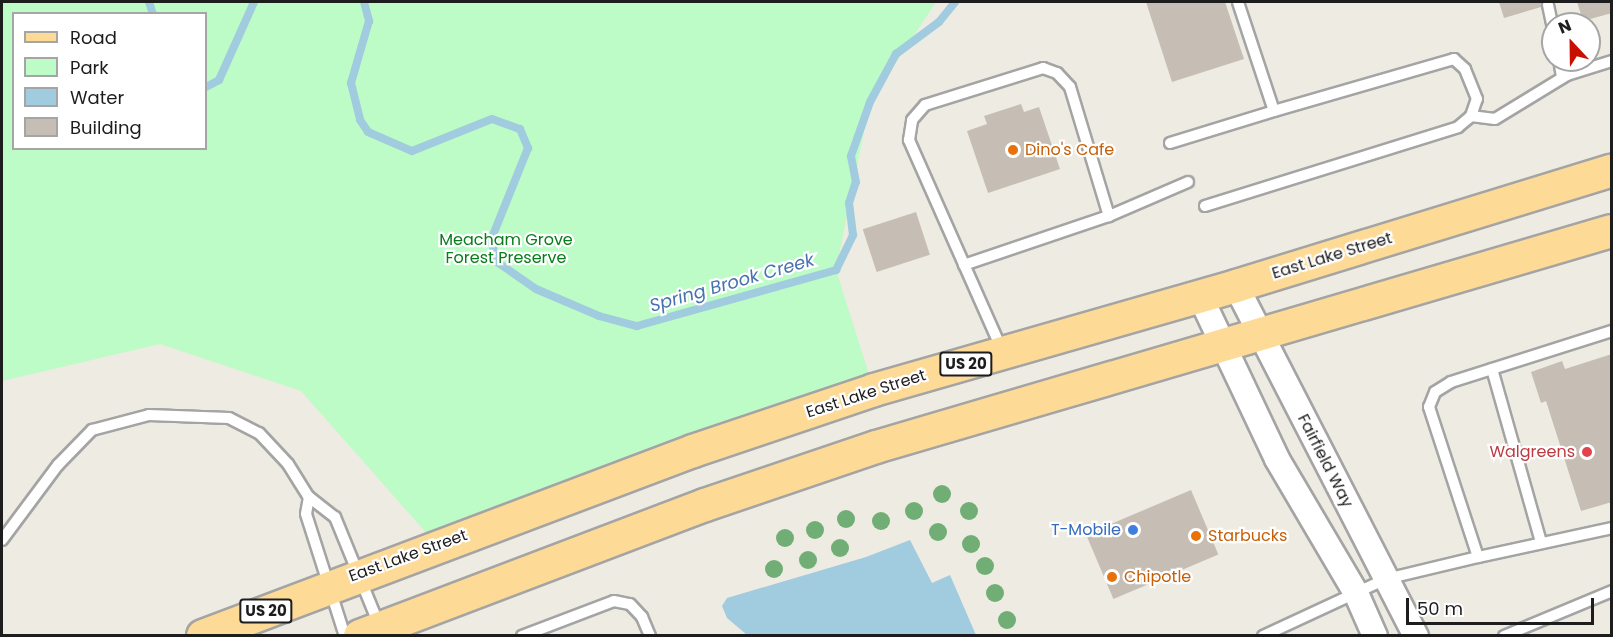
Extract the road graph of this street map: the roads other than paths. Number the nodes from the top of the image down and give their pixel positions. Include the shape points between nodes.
1 (1238, 2) edge
2 (1548, 5) dead end
3 (1549, 12) edge
4 (1611, 61) edge
5 (1561, 72) edge
6 (1562, 77) junction
7 (1274, 111) junction
8 (1471, 116) junction
9 (1170, 143) dead end
10 (1611, 170) edge
11 (1188, 182) dead end
12 (1204, 206) dead end
13 (1109, 216) junction
14 (1611, 231) edge
15 (964, 265) junction
16 (1236, 286) junction
17 (1200, 296) junction
18 (1262, 331) junction
19 (1611, 331) edge
20 (1220, 343) junction
21 (1003, 353) junction
22 (1492, 369) junction
23 (309, 496) junction
24 (1611, 528) edge
25 (2, 540) edge
26 (1541, 542) junction
27 (1478, 557) junction
28 (360, 574) junction
29 (1386, 579) junction
30 (330, 586) junction
31 (1611, 591) edge
32 (1356, 592) junction
33 (375, 633) edge
34 (203, 636) edge
35 (345, 636) edge
36 (522, 636) edge
37 (650, 636) edge
38 (1263, 636) edge
39 (1375, 636) edge
40 (1416, 636) edge
41 (1504, 636) edge

1 - 7 lane
2 - 3 lane
4 - 6 lane
5 - 6 lane
6 - 8 lane via 1495,119
7 - 8 lane via 1454,59 1465,69 1477,99
7 - 9 lane
8 - 12 lane via 1458,127
10 - 16 main road, East Lake Street / US 20
11 - 13 lane
13 - 15 lane
13 - 15 lane via 1070,87 1057,73 1042,68 926,105 912,120 909,140
14 - 18 main road
15 - 21 lane
16 - 17 main road, East Lake Street / US 20
16 - 18 street, Fairfield Way
17 - 20 street
17 - 21 main road, East Lake Street / US 20
18 - 20 main road
18 - 29 street, Fairfield Way
19 - 22 lane
20 - 32 street via 1250,396 1277,459
20 - 33 main road via 866,450 705,506
21 - 28 main road, East Lake Street / US 20 via 874,390 693,451
22 - 26 lane
22 - 27 lane via 1451,382 1435,392 1429,407
23 - 25 lane via 288,464 259,434 229,418 149,415 92,430 58,465
23 - 28 lane via 335,517
23 - 30 lane via 306,514
24 - 26 lane
26 - 27 lane
27 - 29 lane
28 - 30 main road, East Lake Street / US 20
28 - 33 lane
29 - 32 lane
29 - 40 street, Fairfield Way
30 - 34 main road, East Lake Street / US 20
30 - 35 lane
31 - 41 lane
32 - 38 lane
32 - 39 street
36 - 37 lane via 614,601 630,604 642,617

